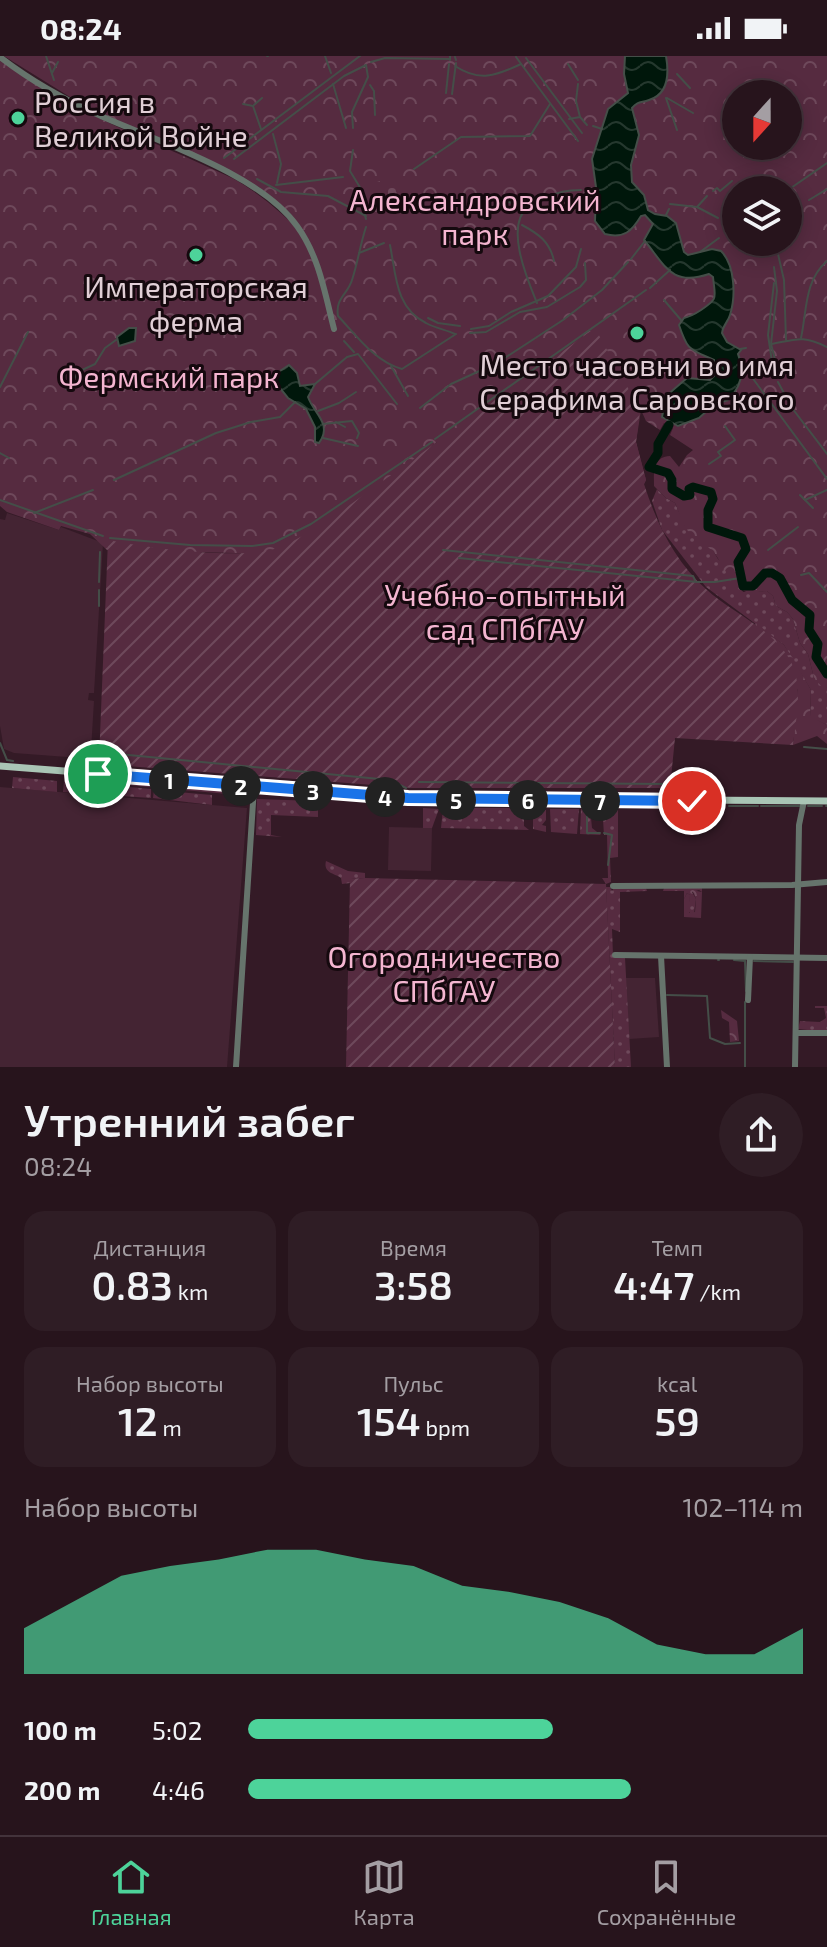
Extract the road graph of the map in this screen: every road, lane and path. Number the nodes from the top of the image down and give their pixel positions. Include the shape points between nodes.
1 (0, 57) edge
2 (334, 329) dead end
3 (0, 766) edge
4 (254, 787) junction
5 (804, 801) junction
6 (827, 801) edge
7 (827, 882) edge
8 (799, 884) junction
9 (613, 886) dead end
10 (615, 955) dead end
11 (661, 956) junction
12 (750, 957) junction
13 (797, 958) junction
14 (827, 958) edge
15 (748, 1000) dead end
16 (796, 1033) junction
17 (827, 1033) edge
18 (236, 1067) edge
19 (667, 1067) edge
20 (795, 1067) edge

1 - 2 street via 70,102 225,171 271,199 296,223 313,254
3 - 4 main road
4 - 5 main road via 441,799
4 - 18 street
5 - 6 main road
5 - 8 street
7 - 8 street
8 - 9 street
8 - 13 street
10 - 11 street
11 - 12 street
11 - 19 street
12 - 13 street
12 - 15 street
13 - 14 street
13 - 16 street
16 - 17 street
16 - 20 street

